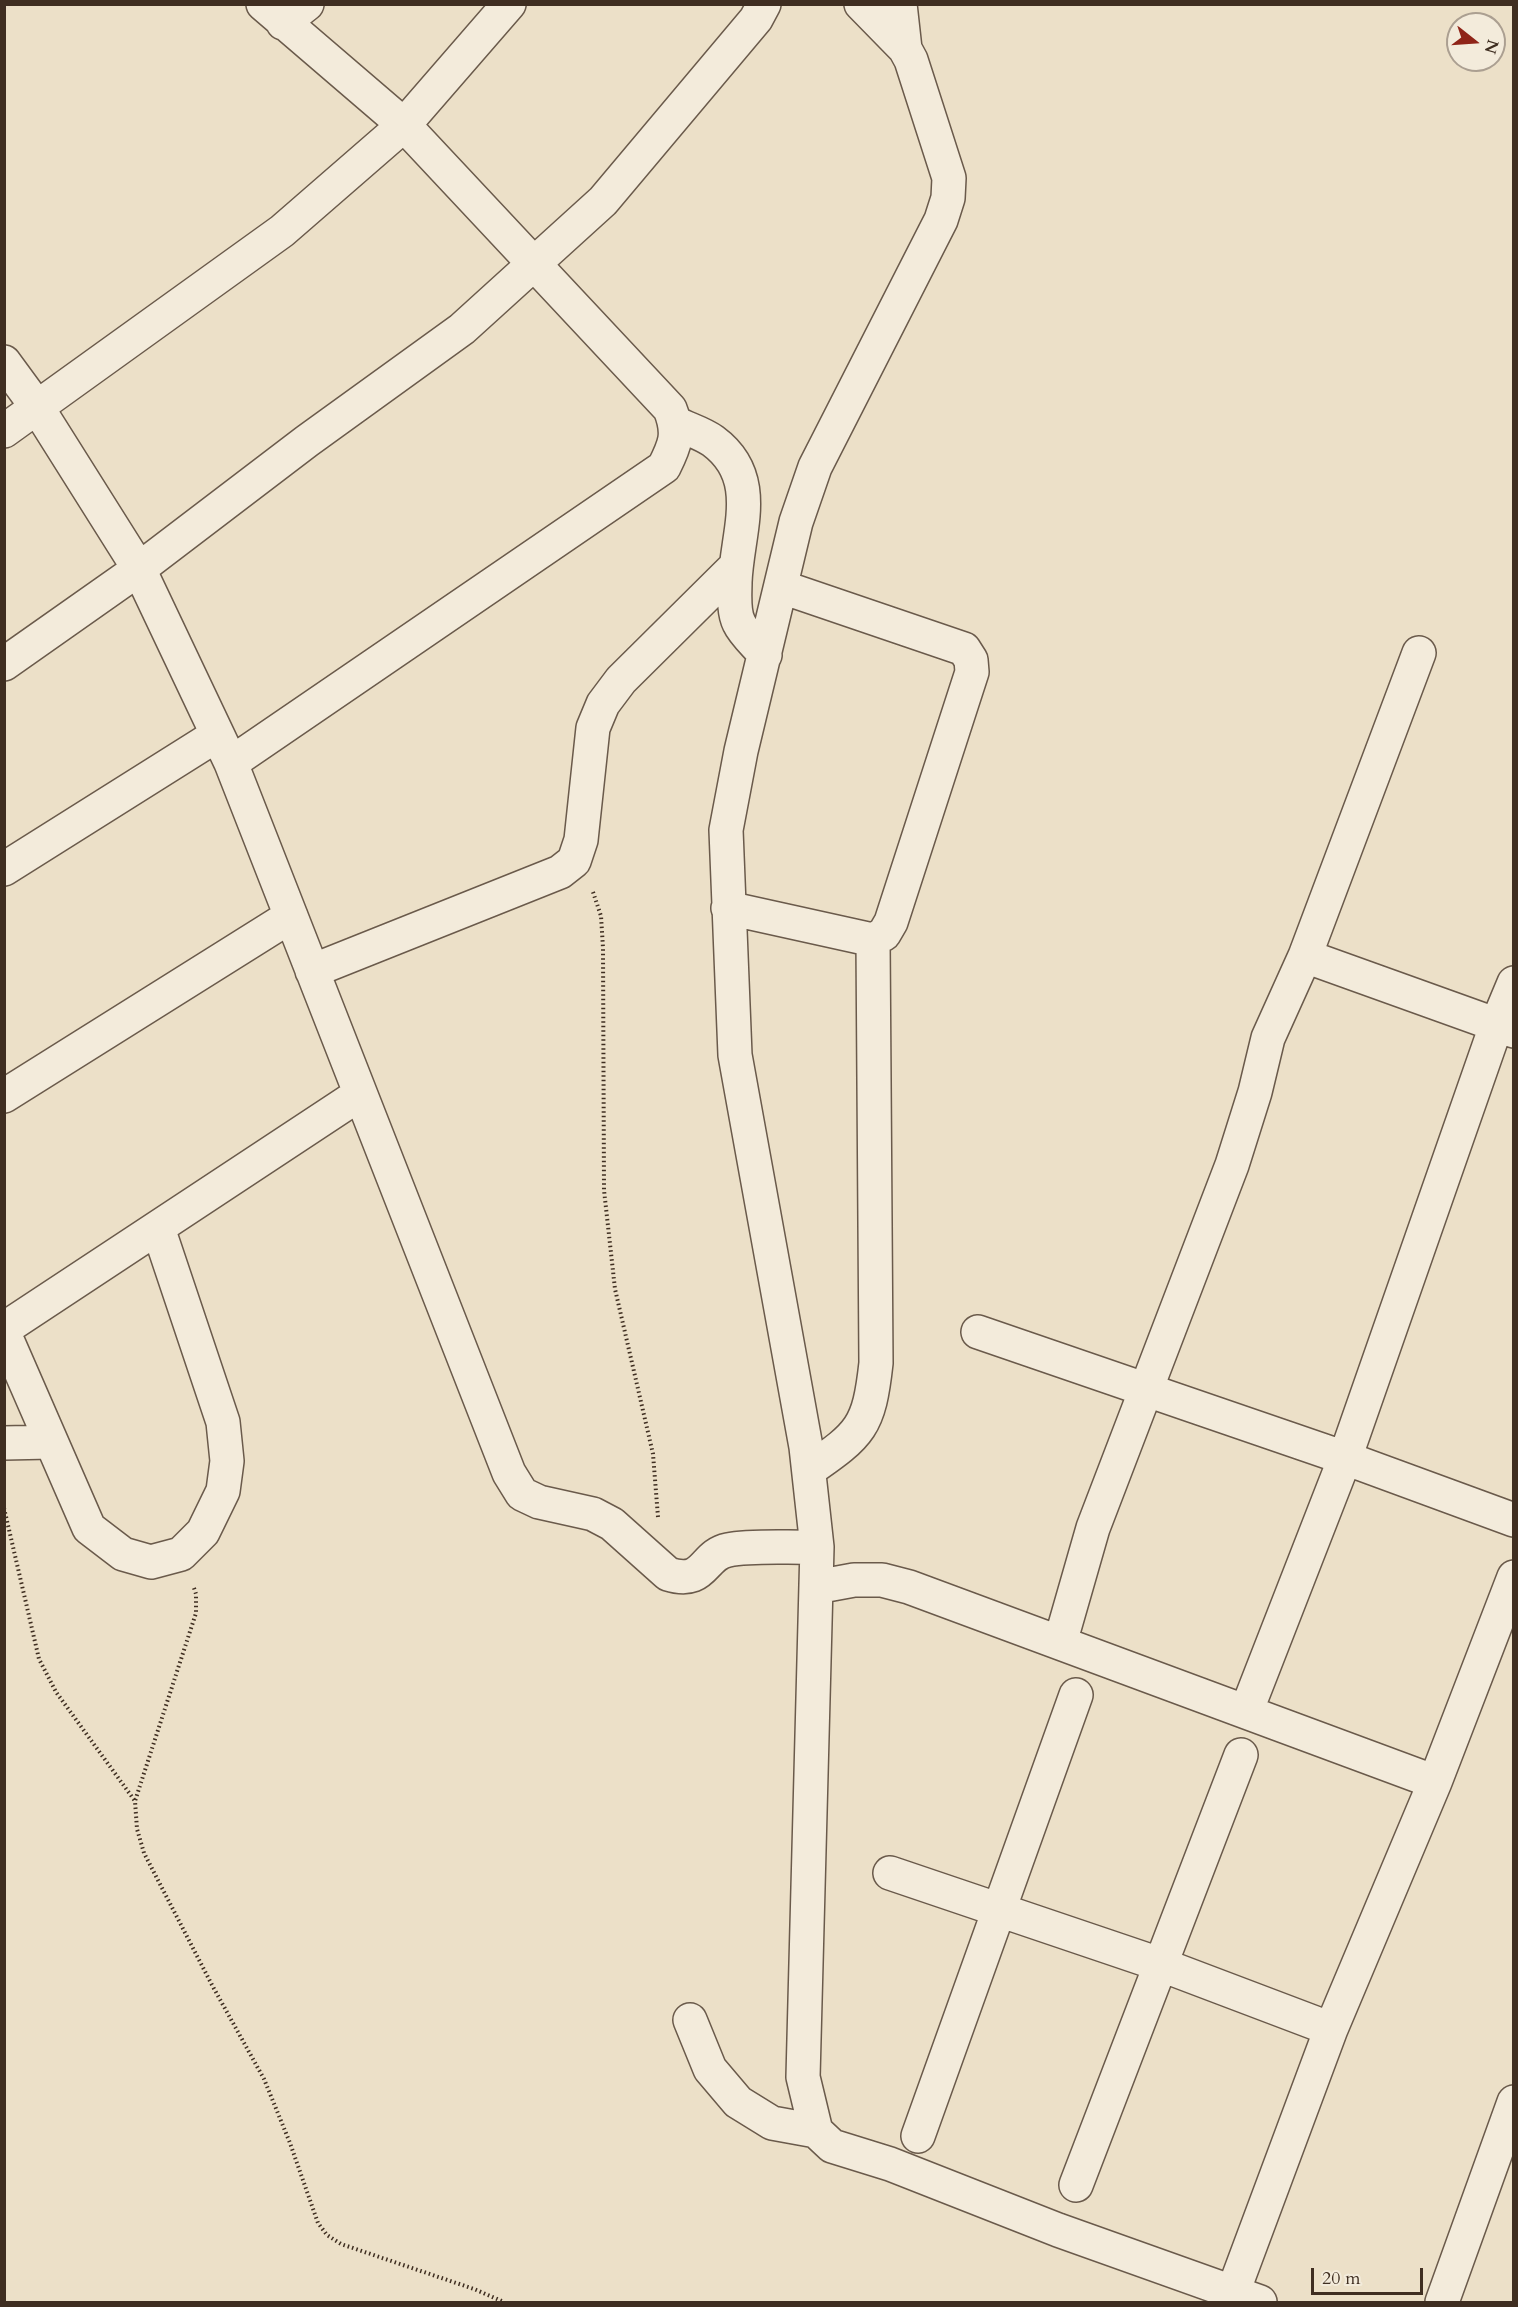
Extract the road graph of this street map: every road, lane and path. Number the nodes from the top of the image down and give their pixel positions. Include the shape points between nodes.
1 (509, 4) edge
2 (765, 4) edge
3 (861, 4) edge
4 (900, 4) edge
5 (284, 11) edge
6 (905, 49) junction
7 (404, 125) junction
8 (534, 263) junction
9 (4, 362) edge
10 (37, 407) junction
11 (675, 423) junction
12 (4, 431) edge
13 (736, 566) junction
14 (140, 568) junction
15 (782, 586) junction
16 (1419, 653) dead end
17 (765, 655) junction
18 (4, 664) edge
19 (224, 749) junction
20 (574, 861) junction
21 (4, 869) edge
22 (728, 908) junction
23 (291, 916) junction
24 (873, 940) junction
25 (1305, 956) junction
26 (312, 971) junction
27 (1514, 982) edge
28 (1505, 1028) edge
29 (360, 1094) junction
30 (4, 1096) edge
31 (158, 1228) junction
32 (4, 1331) edge
33 (978, 1332) dead end
34 (1147, 1390) junction
35 (51, 1442) junction
36 (4, 1443) edge
37 (1345, 1458) junction
38 (809, 1470) junction
39 (4, 1508) edge
40 (1514, 1520) edge
41 (817, 1547) junction
42 (181, 1554) junction
43 (654, 1561) junction
44 (1514, 1577) edge
45 (816, 1587) junction
46 (1060, 1643) junction
47 (1076, 1695) dead end
48 (1246, 1712) junction
49 (1241, 1755) dead end
50 (1435, 1782) junction
51 (135, 1801) junction
52 (890, 1873) dead end
53 (998, 1910) junction
54 (1162, 1965) junction
55 (690, 2020) dead end
56 (1331, 2029) junction
57 (1514, 2102) edge
58 (816, 2132) junction
59 (918, 2136) dead end
60 (1076, 2185) dead end
61 (1246, 2297) edge
62 (504, 2302) edge
63 (1442, 2302) edge

1 - 7 street
2 - 8 street via 756,20 603,201
3 - 6 street
4 - 6 street
5 - 7 street
6 - 15 street via 949,178 948,198 941,220 815,467 796,522
7 - 8 street
7 - 10 street via 282,231
8 - 11 street via 670,410
8 - 14 street via 462,329 306,441
9 - 10 street
10 - 12 street
10 - 14 street
11 - 13 street via 712,441 732,461 742,484 744,516
11 - 19 street via 675,444 664,467
13 - 17 street via 739,622
13 - 20 street via 621,680 603,704 593,728 581,840
14 - 18 street
14 - 19 street
15 - 17 street
15 - 24 street via 964,649 972,660 972,672 891,922 885,934
16 - 25 street
17 - 22 street via 726,830
19 - 21 street
19 - 23 street
20 - 26 street via 560,872
20 - 43 path via 590,884 600,916 604,1191 615,1289 653,1454 660,1537
22 - 24 street
22 - 38 street via 735,1055
23 - 26 street
23 - 30 street
24 - 38 street via 876,1363 872,1398 853,1437
25 - 28 street
25 - 34 street via 1268,1038 1232,1165
26 - 29 street
27 - 28 street
28 - 37 street
29 - 31 street
29 - 43 street via 508,1473 522,1494 538,1502 593,1514 612,1524
31 - 32 street
31 - 42 street via 223,1422 227,1461 223,1491 203,1532
32 - 35 street
33 - 34 street
34 - 37 street
34 - 46 street via 1093,1528
35 - 36 street
35 - 42 street via 88,1528 123,1554 151,1562
37 - 40 street
37 - 48 street
38 - 41 street
39 - 51 path via 39,1659 56,1692
41 - 43 street via 726,1550 689,1577 679,1578
41 - 45 street
42 - 51 path via 196,1594 196,1614
44 - 50 street
45 - 46 street via 882,1580
45 - 58 street via 803,2077
46 - 48 street
47 - 53 street
48 - 50 street
49 - 54 street
50 - 56 street
51 - 62 path via 144,1853 264,2079 318,2223 341,2244
52 - 53 street
53 - 54 street
53 - 59 street
54 - 56 street
54 - 60 street
55 - 58 street via 710,2069 738,2102 772,2123
56 - 61 street
57 - 63 street
58 - 61 street via 832,2146

